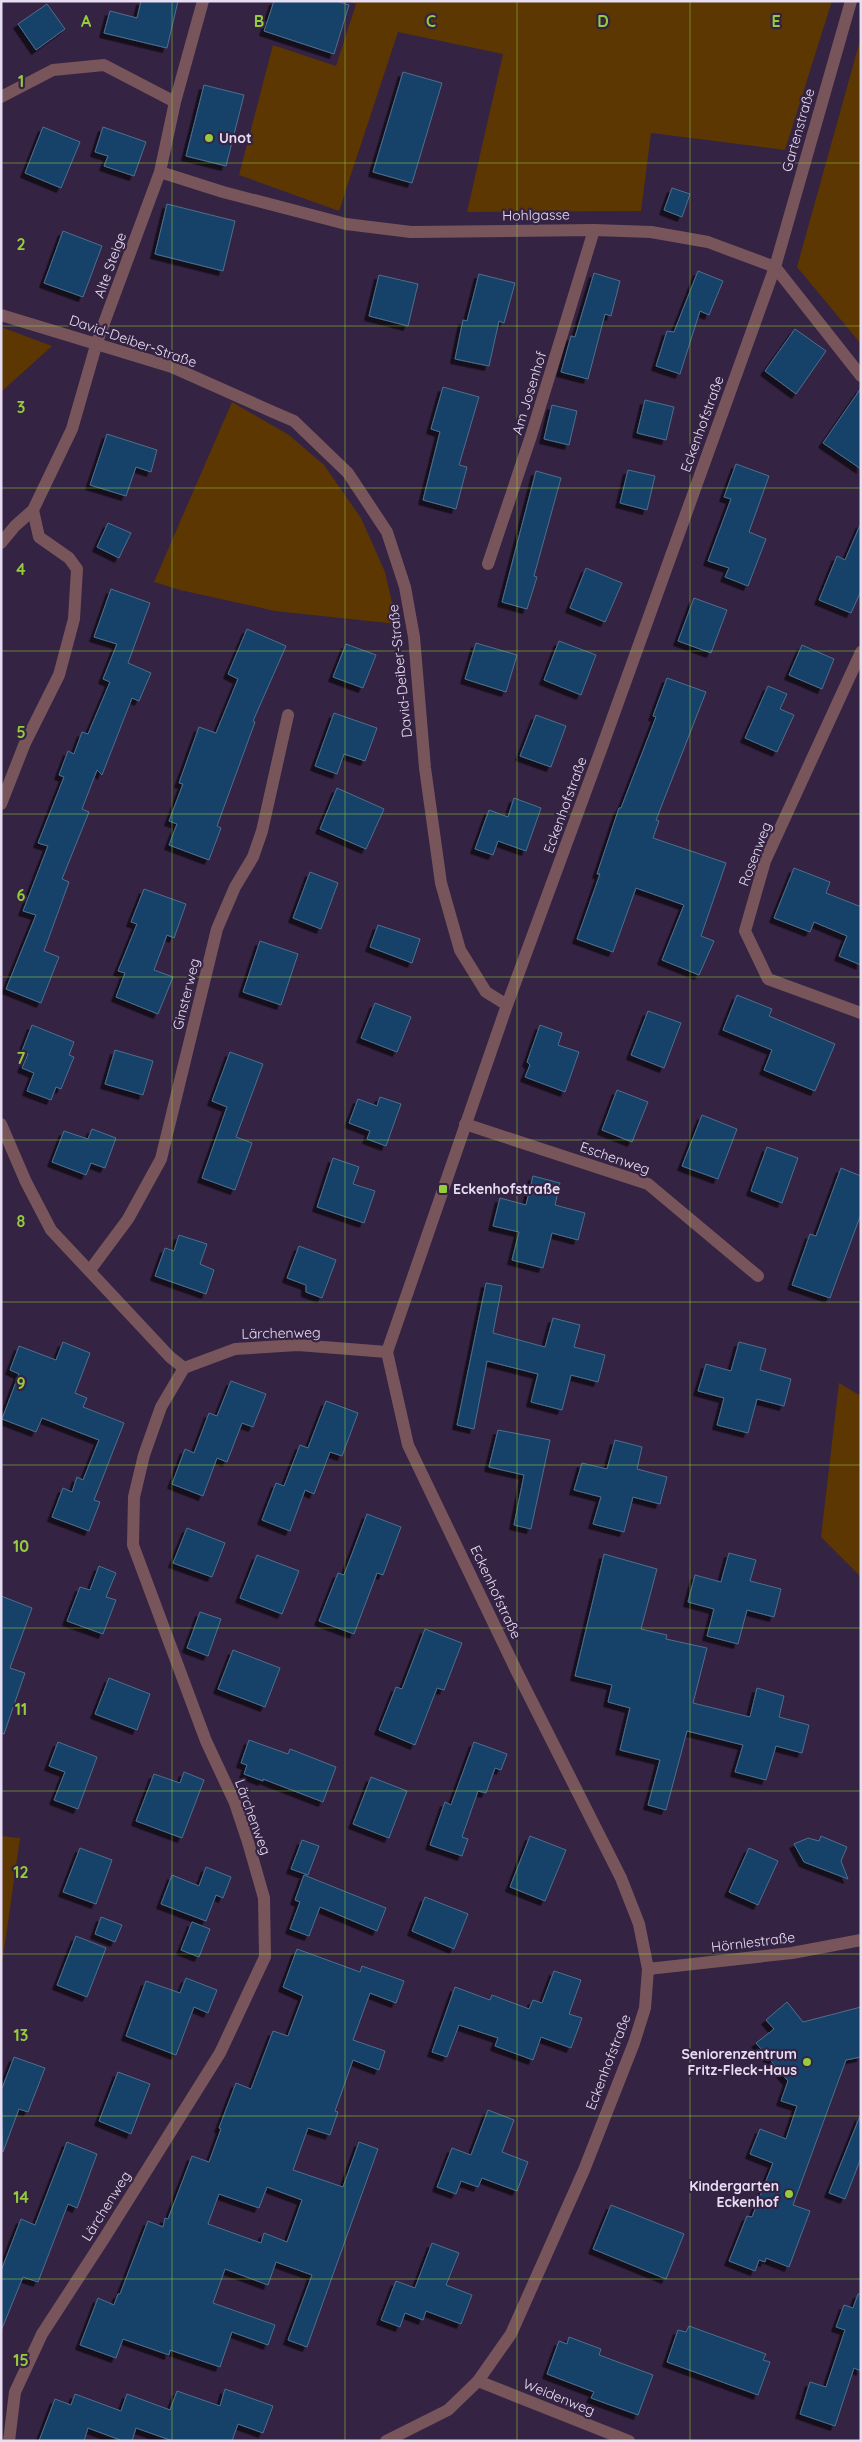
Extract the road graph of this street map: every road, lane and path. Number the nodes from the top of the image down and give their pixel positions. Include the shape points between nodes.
1 (203, 1) edge
2 (851, 1) edge
3 (1, 97) edge
4 (175, 102) junction
5 (160, 172) junction
6 (594, 230) junction
7 (775, 267) junction
8 (1, 315) edge
9 (97, 342) junction
10 (861, 376) edge
11 (32, 510) junction
12 (14, 526) junction
13 (1, 533) edge
14 (1, 543) edge
15 (488, 564) dead end
16 (861, 652) edge
17 (288, 715) dead end
18 (1, 804) edge
19 (507, 1005) junction
20 (861, 1013) edge
21 (1, 1124) edge
22 (465, 1124) junction
23 (90, 1270) junction
24 (758, 1276) dead end
25 (387, 1352) junction
26 (184, 1368) junction
27 (861, 1940) edge
28 (648, 1969) junction
29 (478, 2381) junction
30 (9, 2441) edge
31 (386, 2441) edge
32 (629, 2441) edge

1 - 4 street, Alte Steige
2 - 7 street, Gartenstraße
3 - 4 street via 53,70 104,65
4 - 5 street, Alte Steige
5 - 6 street, Hohlgasse via 223,192 355,225 411,232
5 - 9 street, Alte Steige
6 - 7 street, Hohlgasse via 651,232 708,242
6 - 15 street, Am Josenhof
7 - 10 street
7 - 19 street, Eckenhofstraße
8 - 9 street, David-Deiber-Straße
9 - 11 street, Alte Steige via 72,429
9 - 19 street, David-Deiber-Straße via 172,367 294,421 348,473 387,532 405,586 414,638 425,768 441,883 460,950 486,992
11 - 12 street, Alte Steige
11 - 18 street via 39,537 69,558 77,570 74,619 58,675 25,743
12 - 13 street, Alte Steige
12 - 14 street, Alte Steige
16 - 20 street, Rosenweg via 765,861 745,931 768,979
17 - 23 street, Ginsterweg via 262,831 217,929 161,1159 128,1219
19 - 22 street, Eckenhofstraße
21 - 23 street via 51,1230
22 - 24 street, Eschenweg via 648,1184
22 - 25 street, Eckenhofstraße
23 - 26 street
25 - 26 street, Lärchenweg via 298,1345 235,1349
25 - 28 street, Eckenhofstraße via 408,1445 621,1878 639,1924
26 - 30 street, Lärchenweg via 160,1407 144,1455 134,1497 133,1545 206,1741 235,1803 248,1842 264,1898 265,1956 220,2053 42,2334 16,2392
27 - 28 street, Hörnlestraße via 792,1952
28 - 29 street, Eckenhofstraße via 645,2008 634,2043 584,2170 511,2334
29 - 31 street, Eckenhofstraße via 448,2410
29 - 32 street, Weidenweg

